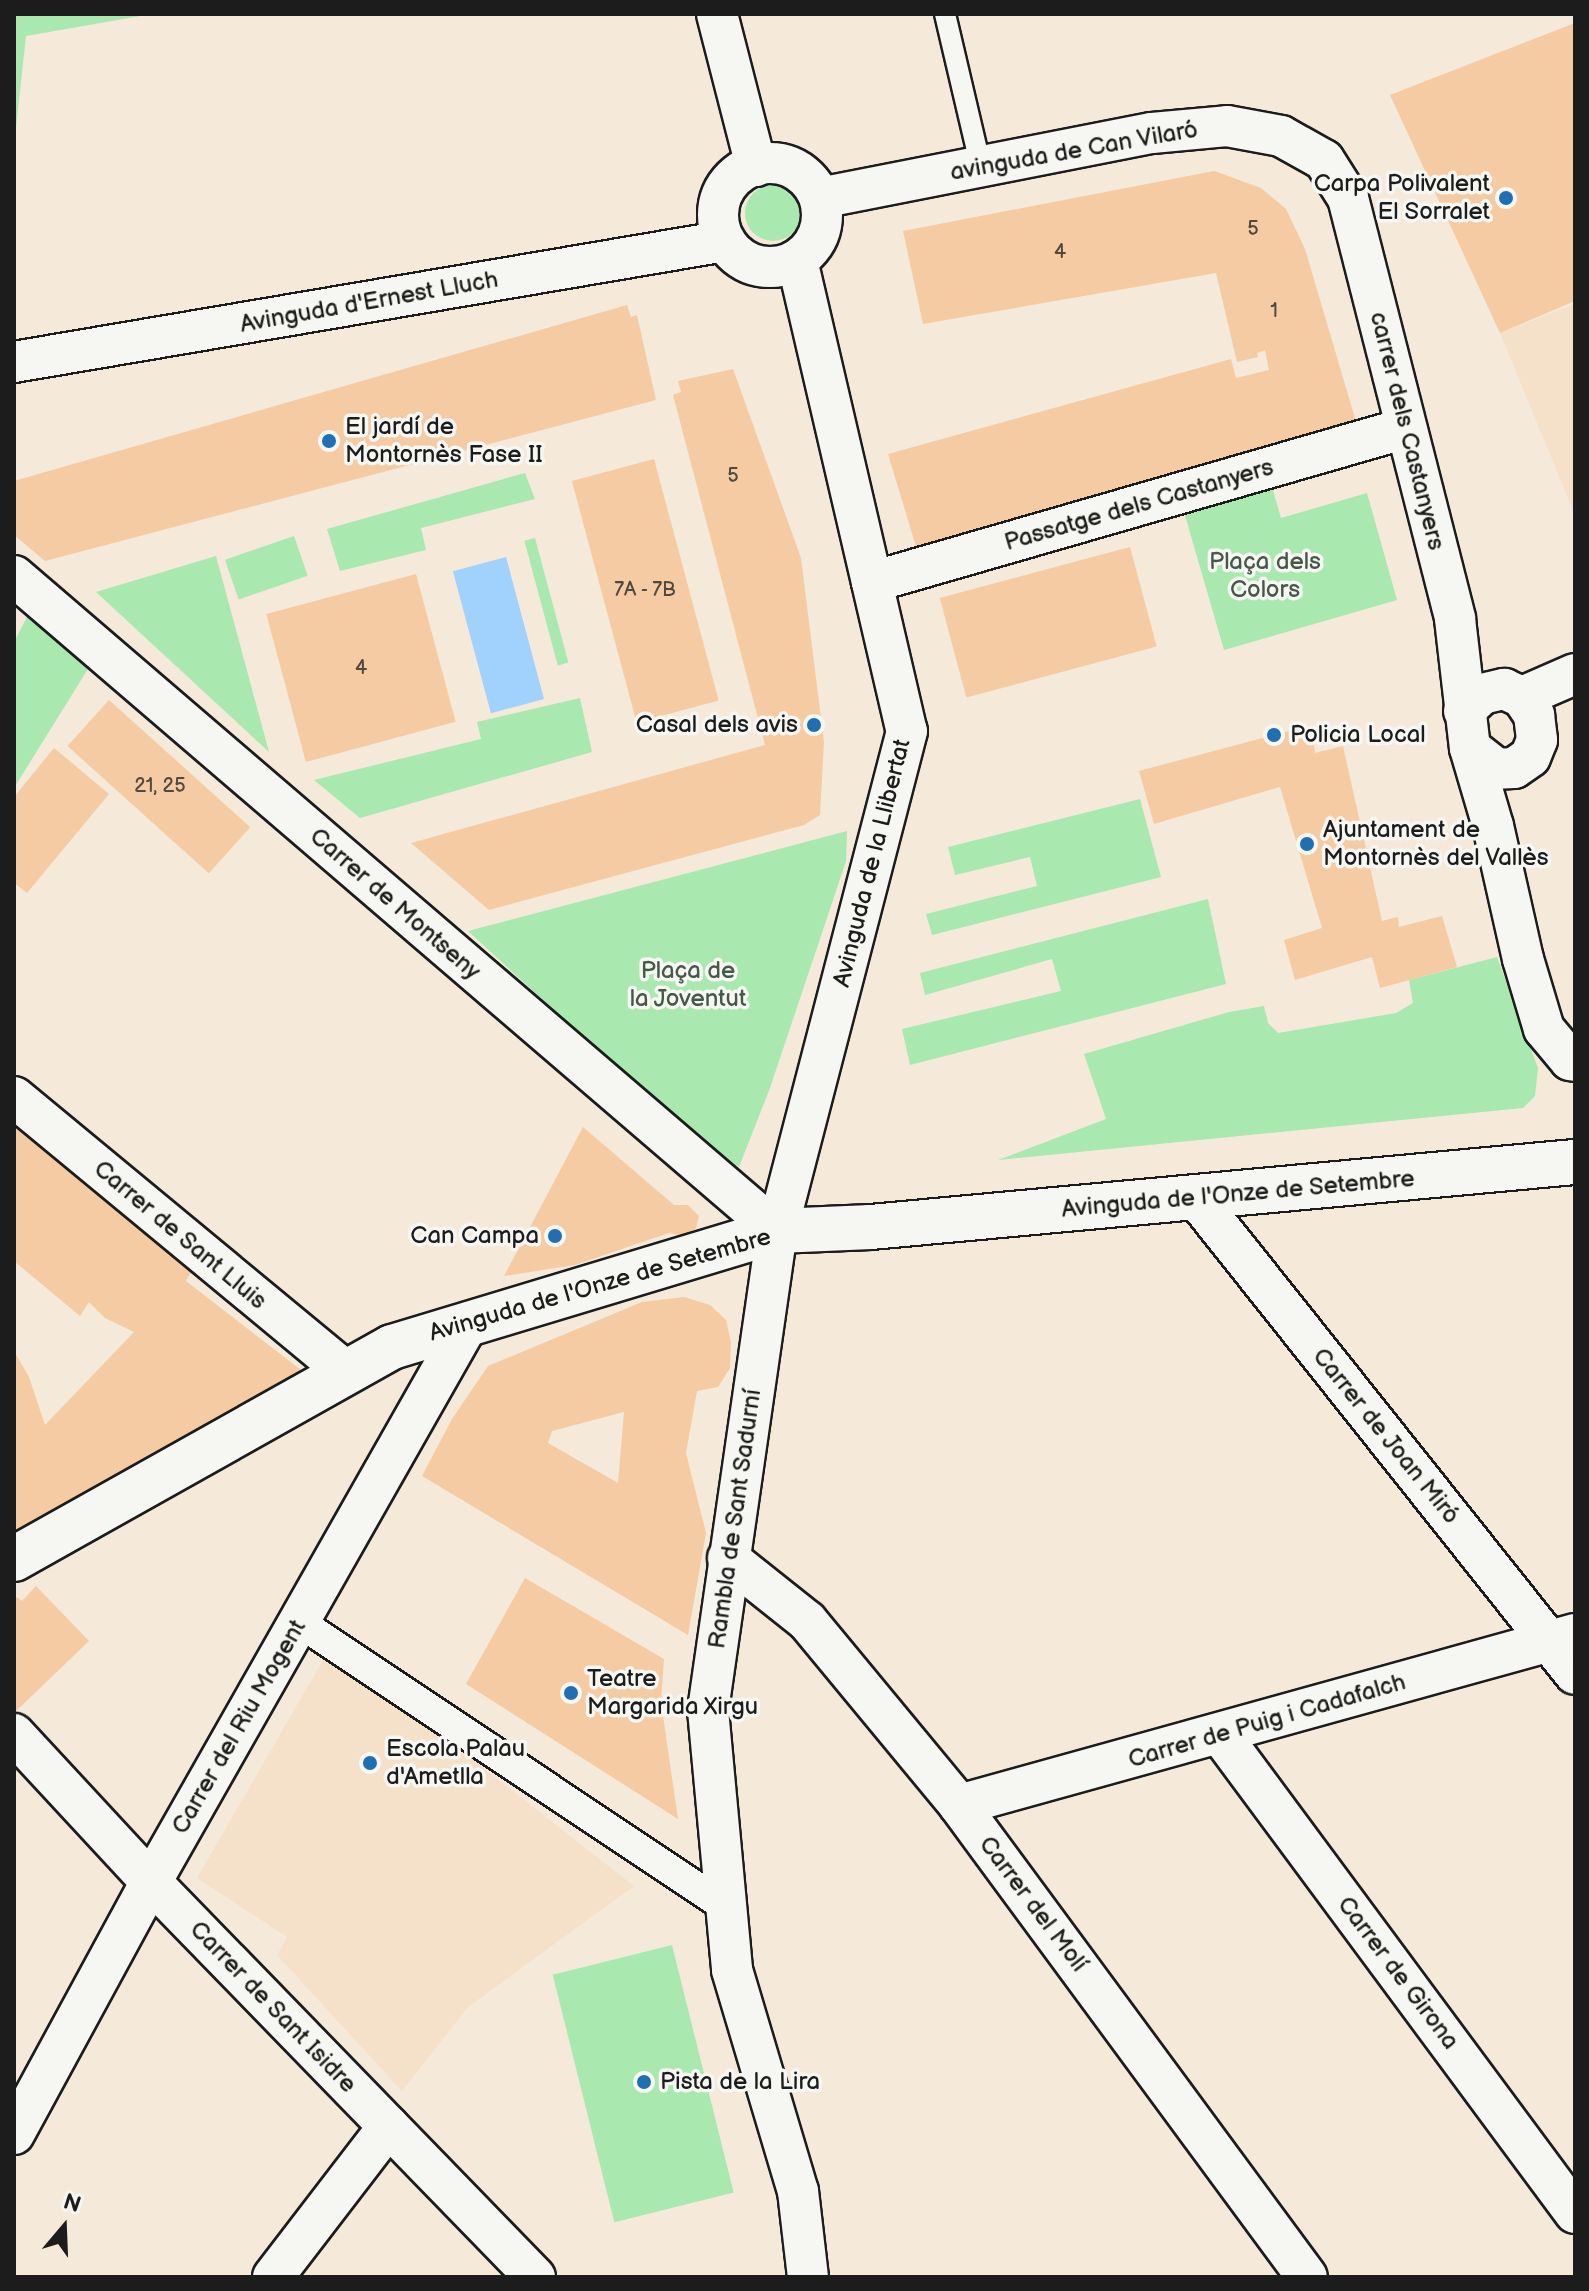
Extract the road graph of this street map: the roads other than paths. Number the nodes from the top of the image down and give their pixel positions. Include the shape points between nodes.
1 (717, 14) edge
2 (945, 14) edge
3 (1324, 160) joint
4 (756, 166) junction
5 (981, 167) junction
6 (820, 198) junction
7 (725, 241) junction
8 (797, 260) junction
9 (14, 362) edge
10 (1406, 428) junction
11 (14, 576) edge
12 (872, 582) junction
13 (1455, 619) junction
14 (1575, 674) edge
15 (1513, 693) junction
16 (1467, 730) junction
17 (1575, 1061) edge
18 (14, 1097) edge
19 (1575, 1162) edge
20 (1196, 1198) junction
21 (777, 1231) junction
22 (469, 1322) junction
23 (346, 1372) junction
24 (728, 1558) junction
25 (14, 1559) edge
26 (299, 1622) junction
27 (1562, 1638) edge
28 (1575, 1674) edge
29 (14, 1734) edge
30 (1220, 1734) junction
31 (959, 1805) junction
32 (151, 1882) junction
33 (726, 1907) junction
34 (18, 2114) edge
35 (389, 2126) junction
36 (1575, 2213) edge
37 (273, 2277) edge
38 (535, 2277) edge
39 (808, 2277) edge
40 (1307, 2277) edge

1 - 4 street
2 - 5 lane
3 - 5 street, avinguda de Can Vilaró via 1281,136 1227,126 1152,133
3 - 10 street, carrer dels Castanyers via 1348,198
4 - 6 street via 787,166 812,184
4 - 7 street via 735,177 722,196 718,219
5 - 6 street, avinguda de Can Vilaró
6 - 8 street via 820,233
7 - 8 street via 757,266 778,267
7 - 9 street, Avinguda d'Ernest Lluch
8 - 12 street, Avinguda de la Llibertat
10 - 12 street, Passatge dels Castanyers
10 - 13 street, carrer dels Castanyers
11 - 21 street, Carrer de Montseny
12 - 21 street, Avinguda de la Llibertat via 907,731
13 - 15 street
13 - 16 street, carrer dels Castanyers
14 - 15 street
15 - 16 street via 1482,694
15 - 16 street via 1534,715 1537,740 1530,757 1514,768 1497,769
16 - 17 street, carrer dels Castanyers via 1544,1029
18 - 23 street, Carrer de Sant Lluis
19 - 20 street, Avinguda de l'Onze de Setembre
20 - 21 street, Avinguda de l'Onze de Setembre
20 - 27 street, Carrer de Joan Miró
21 - 22 street, Avinguda de l'Onze de Setembre
21 - 24 street, Rambla de Sant Sadurní
22 - 23 street, Avinguda de l'Onze de Setembre via 392,1347
22 - 26 street, Carrer del Riu Mogent
23 - 25 street, Avinguda de l'Onze de Setembre
24 - 31 street, Carrer del Molí via 807,1621
24 - 33 street, Rambla de Sant Sadurní via 708,1710
26 - 32 street, Carrer del Riu Mogent
26 - 33 street
27 - 28 street, Carrer de Joan Miró
27 - 30 street, Carrer de Puig i Cadafalch
29 - 32 street, Carrer de Sant Isidre
30 - 31 street, Carrer de Puig i Cadafalch
30 - 36 street, Carrer de Girona
31 - 40 street, Carrer del Molí
32 - 34 street, Carrer del Riu Mogent
32 - 35 street, Carrer de Sant Isidre
33 - 39 street, Rambla de Sant Sadurní via 732,1970 798,2191
35 - 37 street
35 - 38 street, Carrer de Sant Isidre

